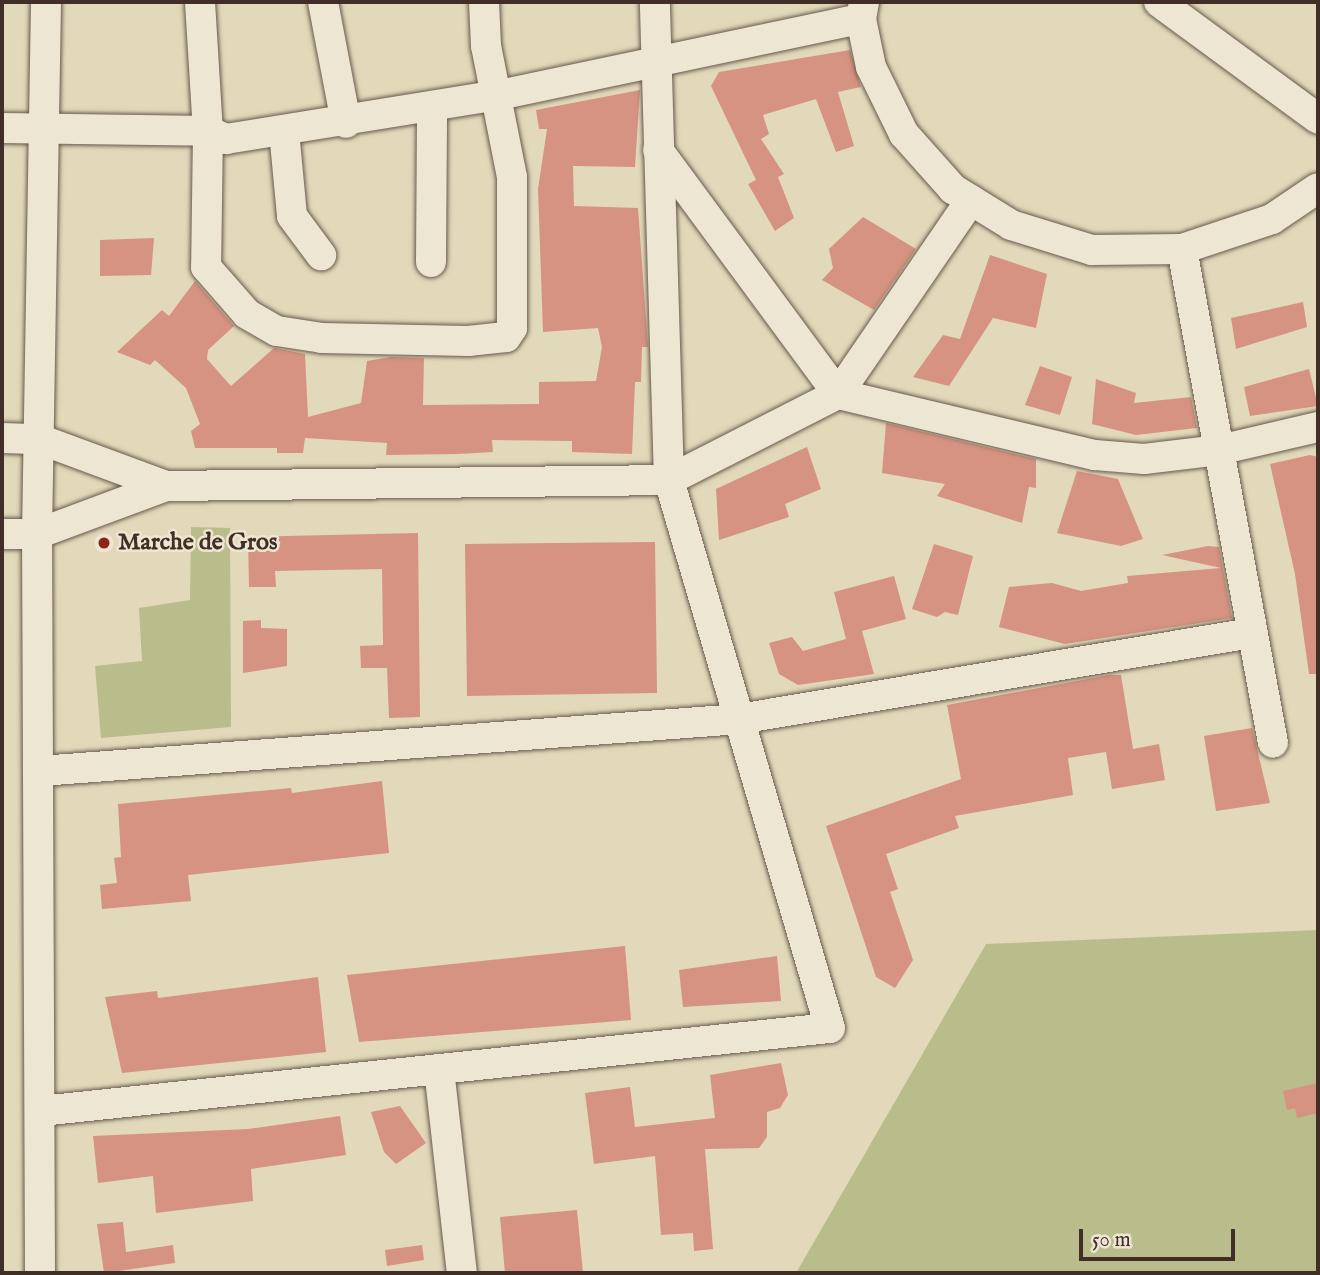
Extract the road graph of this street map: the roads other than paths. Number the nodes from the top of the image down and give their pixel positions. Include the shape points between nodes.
1 (46, 2) edge
2 (200, 2) edge
3 (323, 2) edge
4 (484, 2) edge
5 (655, 2) edge
6 (1158, 2) edge
7 (862, 10) edge
8 (657, 60) junction
9 (499, 96) junction
10 (432, 107) junction
11 (1318, 119) edge
12 (346, 123) junction
13 (2, 128) edge
14 (41, 129) junction
15 (208, 131) junction
16 (284, 131) junction
17 (658, 150) junction
18 (1318, 188) edge
19 (971, 200) junction
20 (1182, 249) junction
21 (321, 255) dead end
22 (431, 262) dead end
23 (838, 394) junction
24 (1318, 427) edge
25 (2, 438) edge
26 (39, 439) junction
27 (1219, 450) junction
28 (669, 480) junction
29 (166, 486) junction
30 (2, 534) edge
31 (37, 534) junction
32 (1251, 633) junction
33 (739, 719) junction
34 (1273, 743) dead end
35 (40, 771) junction
36 (439, 1069) junction
37 (41, 1111) junction
38 (40, 1273) edge
39 (462, 1273) edge

1 - 14 street
2 - 15 street
3 - 12 street
4 - 9 street via 486,46
5 - 8 street
6 - 11 street
7 - 8 street
7 - 19 street via 871,67 904,134 930,168
8 - 9 street
8 - 17 street
9 - 10 street
9 - 15 street via 513,177 513,302 512,328 506,337 493,339 322,338 277,331 247,314 205,267
10 - 12 street
10 - 22 street
12 - 16 street
13 - 14 street
14 - 15 street
14 - 26 street
15 - 16 street via 226,139
16 - 21 street via 292,216
17 - 23 street
17 - 28 street
18 - 20 street via 1272,219
19 - 20 street via 1011,225 1058,242 1138,253
19 - 23 street
20 - 27 street
23 - 27 street via 1095,455 1144,458
23 - 28 street
24 - 27 street
25 - 26 street
26 - 29 street
26 - 31 street
27 - 32 street
28 - 29 street
28 - 33 street
29 - 31 street
30 - 31 street
31 - 35 street
32 - 33 street
32 - 34 street
33 - 35 street
33 - 36 street via 830,1028
35 - 37 street
36 - 37 street
36 - 39 street
37 - 38 street

